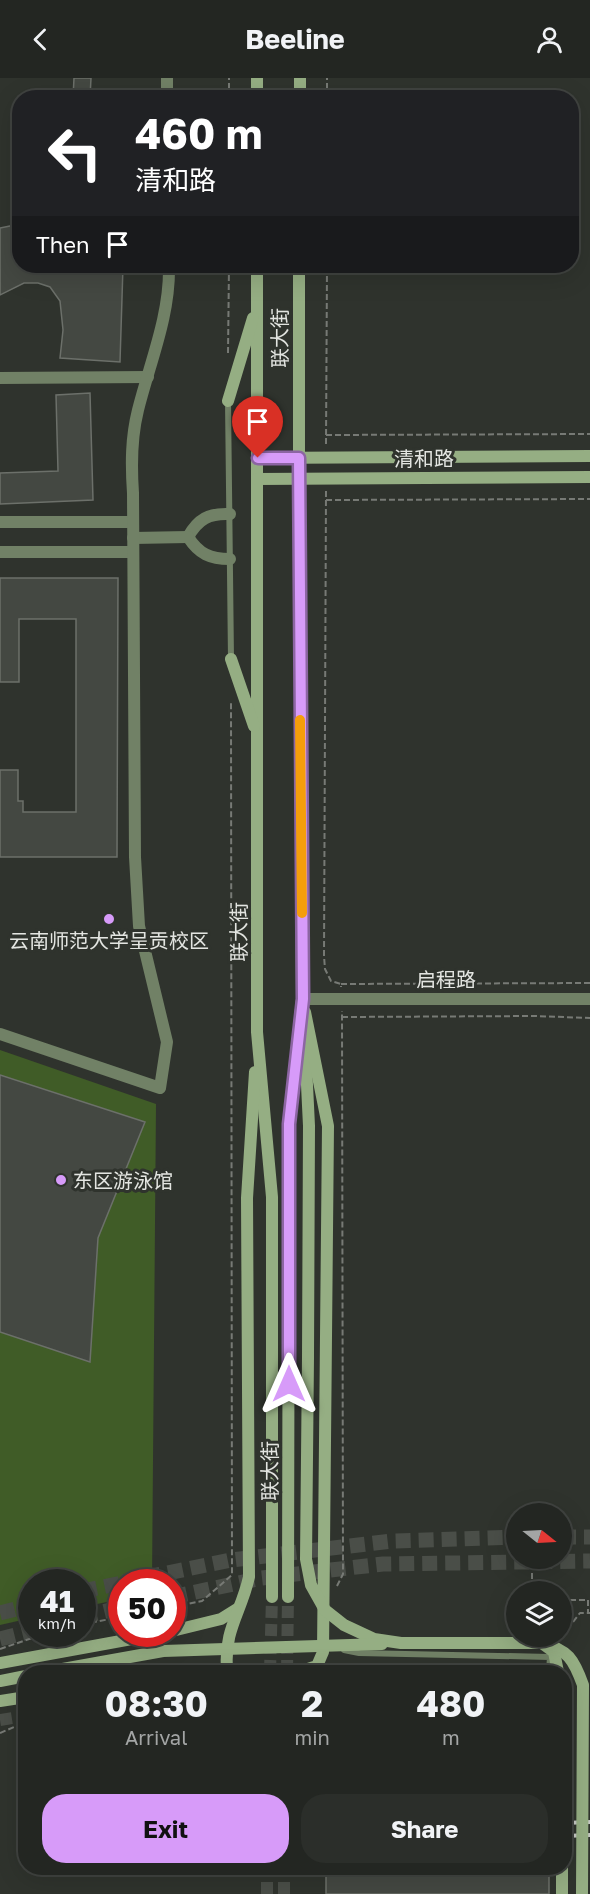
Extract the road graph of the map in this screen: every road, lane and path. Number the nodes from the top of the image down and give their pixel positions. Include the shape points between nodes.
1 (169, 273) edge
2 (229, 273) edge
3 (257, 273) edge
4 (299, 273) edge
5 (327, 273) edge
6 (257, 306) junction
7 (228, 356) dead end
8 (148, 377) junction
9 (0, 378) edge
10 (228, 401) joint
11 (590, 434) edge
12 (326, 435) junction
13 (590, 456) edge
14 (326, 457) junction
15 (258, 458) junction
16 (299, 458) junction
17 (298, 477) junction
18 (326, 477) junction
19 (590, 477) edge
20 (257, 478) junction
21 (590, 499) edge
22 (326, 500) junction
23 (230, 514) junction
24 (0, 522) edge
25 (132, 522) junction
26 (188, 537) junction
27 (133, 538) junction
28 (0, 552) edge
29 (133, 552) junction
30 (230, 559) junction
31 (231, 659) joint
32 (231, 695) dead end
33 (258, 736) junction
34 (590, 983) edge
35 (341, 984) junction
36 (303, 999) junction
37 (342, 999) junction
38 (590, 999) edge
39 (342, 1017) junction
40 (590, 1018) edge
41 (257, 1032) junction
42 (0, 1034) edge
43 (532, 1573) dead end
44 (532, 1581) edge
45 (333, 1594) dead end
46 (272, 1597) tunnel mouth
47 (288, 1597) tunnel mouth
48 (572, 1600) edge
49 (186, 1604) edge
50 (237, 1609) junction
51 (589, 1613) edge
52 (572, 1623) edge
53 (186, 1628) edge
54 (323, 1634) junction
55 (506, 1642) edge
56 (18, 1643) edge
57 (108, 1643) edge
58 (401, 1643) junction
59 (548, 1647) edge
60 (556, 1647) edge
61 (0, 1649) edge
62 (0, 1663) edge
63 (87, 1665) edge
64 (227, 1665) edge
65 (317, 1665) edge
66 (549, 1665) edge
67 (557, 1665) edge
68 (18, 1678) edge
69 (0, 1681) edge
70 (18, 1698) edge
71 (0, 1701) edge
72 (18, 1725) edge
73 (0, 1732) edge
74 (562, 1875) edge
75 (562, 1894) edge
76 (582, 1894) edge

1 - 8 street via 170,291
2 - 7 path
3 - 6 main road, 联大街
4 - 16 main road, 联大街
5 - 12 path
6 - 10 main road
6 - 15 main road, 联大街
8 - 9 street
8 - 25 street via 130,454
10 - 23 lane
11 - 12 path
12 - 14 path
13 - 14 main road, 清和路
14 - 16 main road, 清和路
15 - 16 main road, 清和路
15 - 20 main road, 联大街
16 - 17 main road, 联大街
17 - 18 main road, 清和路
17 - 20 main road, 清和路
17 - 36 main road, 联大街
18 - 19 main road, 清和路
18 - 22 path
20 - 33 main road, 联大街
21 - 22 path
22 - 35 path via 324,956 331,981
23 - 26 street via 204,518
23 - 30 lane
24 - 25 street
25 - 27 street
26 - 27 street
26 - 30 street via 205,555
27 - 29 street
28 - 29 street
29 - 42 street via 135,857 139,926 167,1042 160,1088
30 - 31 lane
31 - 33 main road
32 - 49 path via 232,1575 202,1601
33 - 41 main road, 联大街
34 - 35 path
35 - 37 path
36 - 37 street, 启程路
36 - 47 main road, 联大街 via 289,1124
36 - 54 main road via 328,1126
36 - 58 main road, bridge via 309,1126 306,1558 310,1585 325,1610 344,1625 374,1639
37 - 38 street, 启程路
37 - 39 path
39 - 40 path
39 - 45 path via 343,1574
41 - 46 main road, 联大街 via 272,1197
41 - 50 main road via 247,1198 249,1577
43 - 44 path
48 - 51 path via 588,1599
50 - 53 main road via 221,1619
50 - 64 main road via 227,1638
51 - 52 path via 580,1613
54 - 65 main road via 323,1652
54 - 66 lane via 342,1649 359,1653 550,1657
55 - 58 main road, bridge
56 - 61 path
57 - 62 main road
58 - 63 main road, bridge via 163,1652
59 - 67 main road, bridge via 554,1652
60 - 76 main road, bridge via 576,1665 583,1685
68 - 69 main road
70 - 71 main road
72 - 73 path
74 - 75 main road

